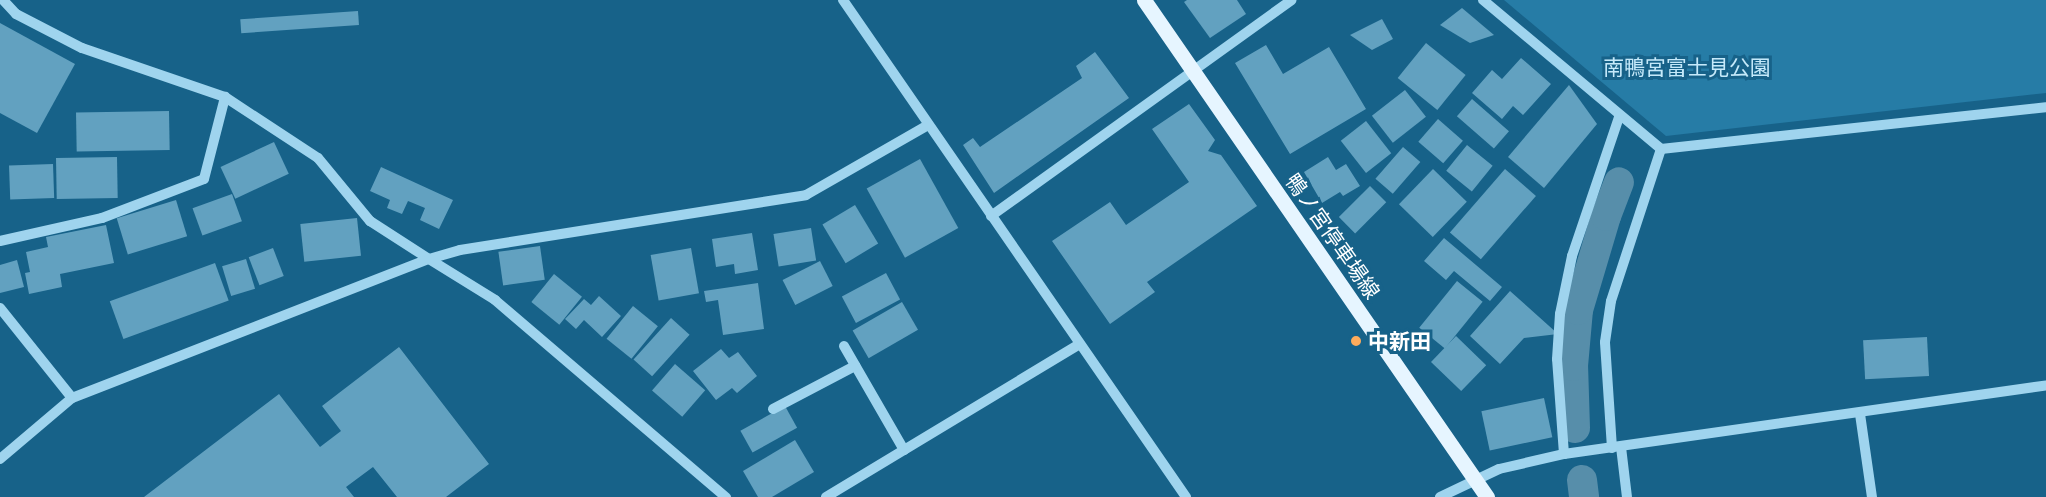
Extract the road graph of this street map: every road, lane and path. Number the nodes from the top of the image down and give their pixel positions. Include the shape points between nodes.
1 (3, 0) edge
2 (843, 0) edge
3 (1144, 0) edge
4 (1292, 0) edge
5 (1483, 0) edge
6 (1193, 71) junction
7 (225, 97) junction
8 (2046, 107) edge
9 (1619, 117) junction
10 (928, 125) junction
11 (1661, 149) junction
12 (991, 216) junction
13 (0, 241) edge
14 (429, 259) junction
15 (0, 308) edge
16 (1080, 344) junction
17 (844, 346) dead end
18 (855, 366) junction
19 (2046, 385) edge
20 (72, 398) junction
21 (773, 409) dead end
22 (1860, 414) junction
23 (1617, 447) junction
24 (904, 450) junction
25 (1564, 454) junction
26 (0, 459) edge
27 (1474, 479) junction
28 (726, 497) edge
29 (826, 497) edge
30 (1186, 497) edge
31 (1440, 497) edge
32 (1487, 497) edge
33 (1627, 497) edge
34 (1872, 497) edge

1 - 7 street via 16,14 82,48
2 - 10 street
3 - 6 main road, 鴨ノ宮停車場線
4 - 6 street
5 - 9 street
6 - 12 street
6 - 27 main road, 鴨ノ宮停車場線
7 - 13 street via 204,179 102,218
7 - 14 street via 318,158 370,221
8 - 11 street
9 - 11 street
9 - 25 street via 1572,256 1560,314 1557,359
10 - 12 street
10 - 14 street via 806,195 460,250
11 - 23 street via 1611,301 1605,342
12 - 16 street
14 - 20 street
14 - 28 street via 495,300
15 - 20 street
16 - 24 street
16 - 30 street
17 - 18 street
18 - 21 street
18 - 24 street
19 - 22 street
20 - 26 street
22 - 23 street
22 - 34 street
23 - 25 street
23 - 33 street
24 - 29 street
25 - 27 street via 1498,469
27 - 31 street
27 - 32 main road, 鴨ノ宮停車場線

